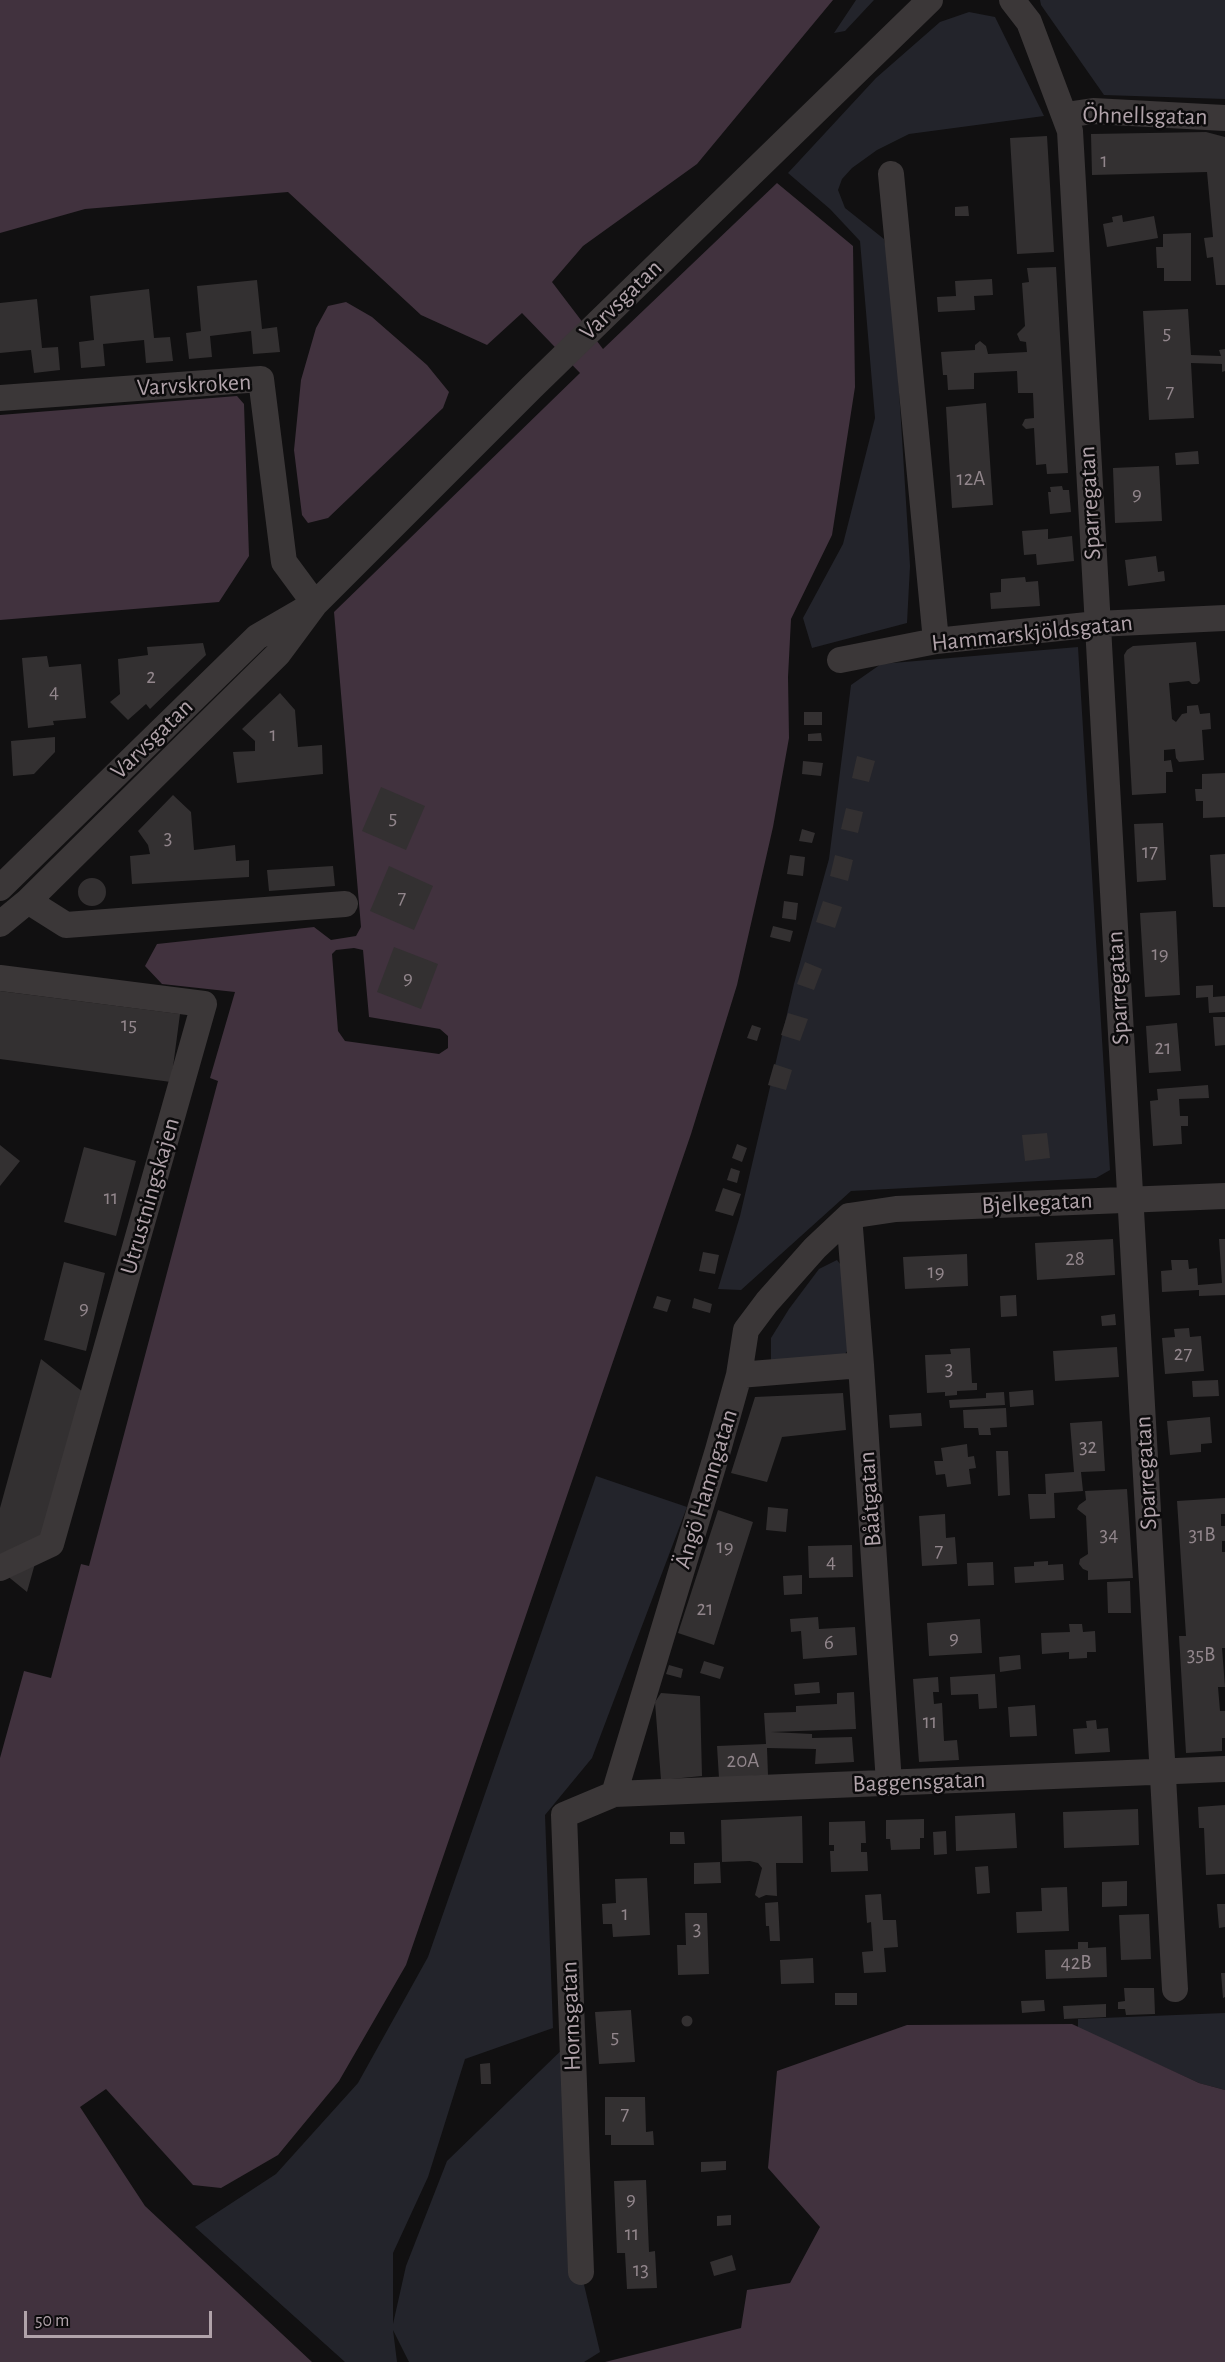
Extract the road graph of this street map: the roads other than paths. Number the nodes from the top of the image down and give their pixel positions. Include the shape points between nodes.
1 (930, 0) edge
2 (1012, 0) edge
3 (1066, 115) junction
4 (1225, 118) edge
5 (891, 174) dead end
6 (0, 398) edge
7 (315, 603) junction
8 (1225, 618) edge
9 (1097, 624) junction
10 (936, 641) junction
11 (840, 660) dead end
12 (0, 888) edge
13 (28, 901) junction
14 (345, 904) dead end
15 (0, 924) edge
16 (0, 978) edge
17 (1225, 1196) edge
18 (1130, 1199) junction
19 (849, 1216) junction
20 (861, 1365) junction
21 (739, 1375) junction
22 (6, 1566) edge
23 (1225, 1769) edge
24 (1163, 1772) junction
25 (890, 1783) junction
26 (614, 1794) junction
27 (1175, 1989) dead end
28 (581, 2272) dead end

1 - 7 street, Varvsgatan
2 - 3 street, Sparregatan via 1029,21
3 - 4 street, Öhnellsgatan via 1093,111
3 - 9 street, Sparregatan via 1076,208
5 - 10 street
6 - 7 street, Varvskroken via 261,379 284,562
7 - 12 street, Varvsgatan via 257,637
7 - 13 street, Varvsgatan via 278,654
8 - 9 street, Hammarskjöldsgatan
9 - 10 street, Hammarskjöldsgatan
9 - 18 street, Sparregatan
10 - 11 street, Hammarskjöldsgatan
13 - 14 street via 66,925
13 - 15 street, Varvsgatan
16 - 22 street, Utrustningskajen via 204,1004 51,1544
17 - 18 street, Bjelkegatan
18 - 19 street, Bjelkegatan via 896,1209
18 - 24 street, Sparregatan
19 - 20 street, Bååtgatan
19 - 21 street, Ängö Hamngatan via 815,1248 746,1330
20 - 21 street
20 - 25 street, Bååtgatan
21 - 26 street, Ängö Hamngatan
23 - 24 street, Baggensgatan
24 - 25 street, Baggensgatan
24 - 27 street, Sparregatan
25 - 26 street, Baggensgatan
26 - 28 street, Hornsgatan via 564,1815

